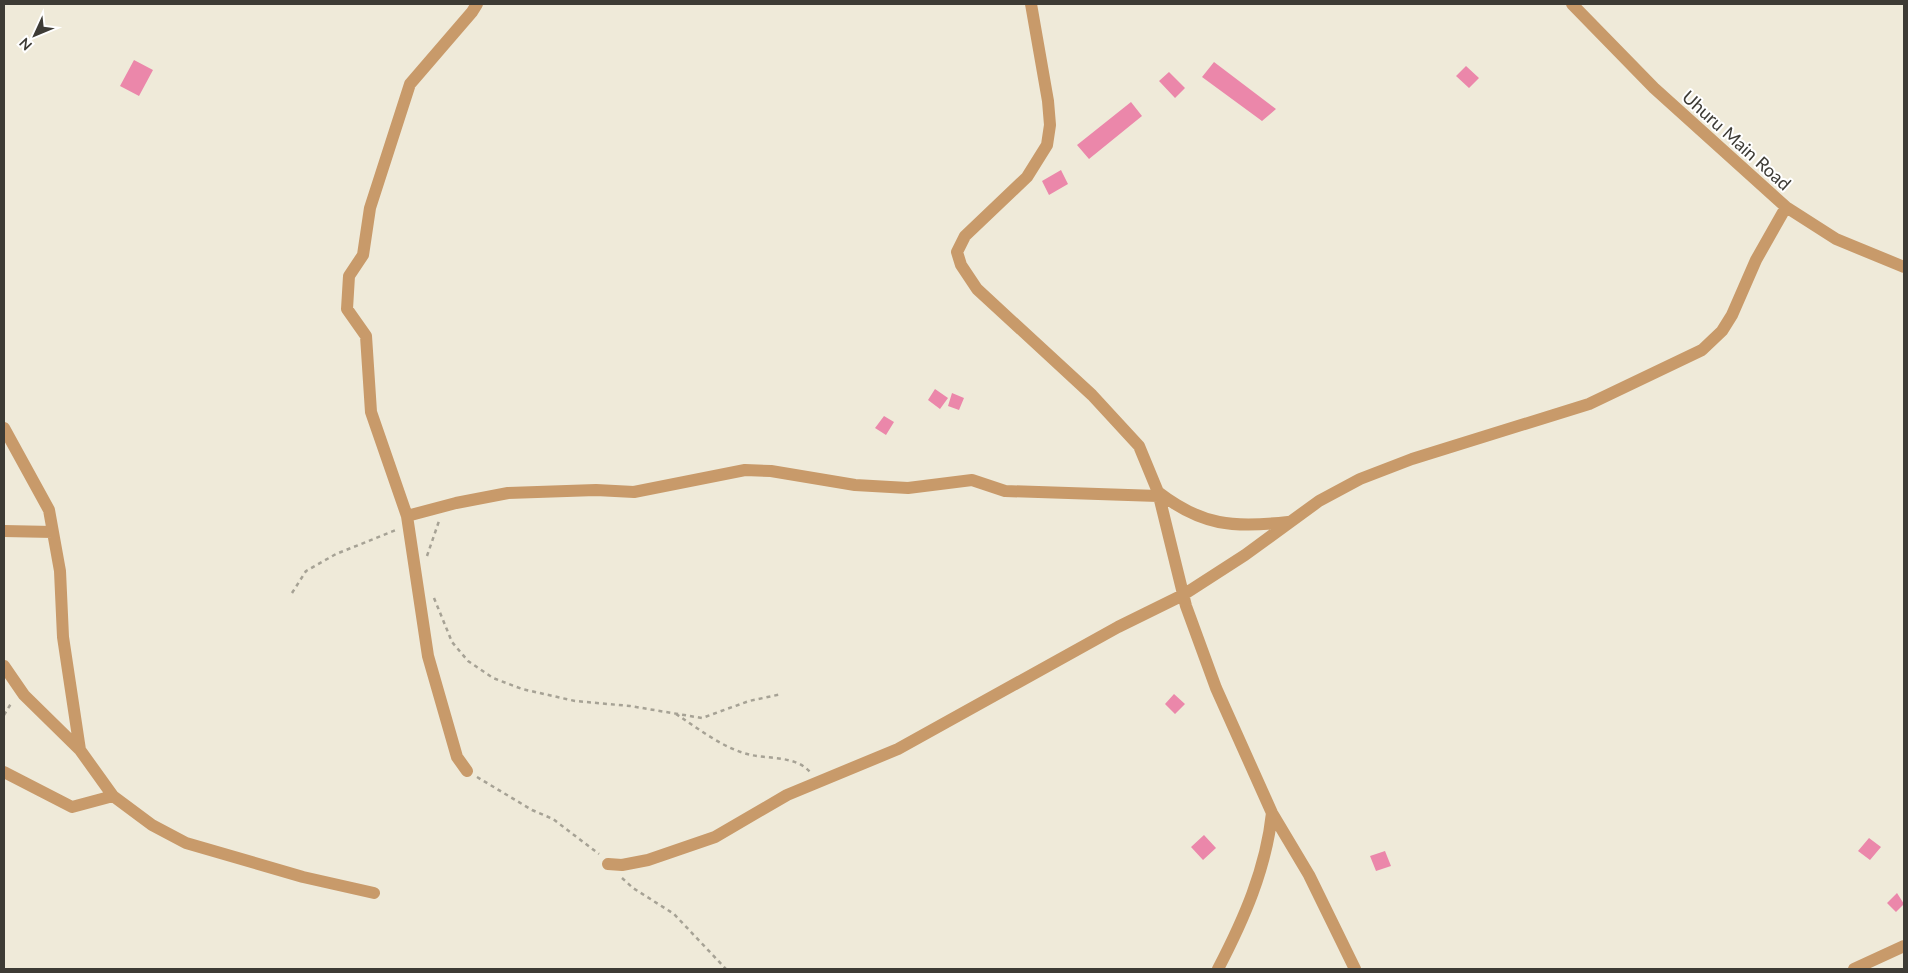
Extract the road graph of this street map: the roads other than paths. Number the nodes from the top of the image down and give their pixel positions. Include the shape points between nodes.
1 (477, 4) edge
2 (1031, 4) edge
3 (1572, 4) edge
4 (1786, 207) junction
5 (1904, 267) edge
6 (4, 428) edge
7 (1158, 494) junction
8 (408, 520) junction
9 (1288, 522) junction
10 (4, 531) edge
11 (53, 532) junction
12 (1183, 595) junction
13 (4, 666) edge
14 (80, 750) junction
15 (467, 771) dead end
16 (4, 772) edge
17 (112, 796) junction
18 (1272, 813) junction
19 (608, 864) dead end
20 (374, 893) dead end
21 (1904, 946) edge
22 (1218, 969) edge
23 (1355, 969) edge
24 (1854, 969) edge

1 - 8 street via 410,84 370,208 363,255 349,276 347,308 366,336 371,412
2 - 7 street via 1048,94 1050,125 1047,145 1027,177 965,236 958,252 961,265 966,276 988,300 1119,422 1139,446
3 - 4 street, Uhuru Main Road via 1654,88
4 - 5 street, Uhuru Main Road via 1836,238
4 - 9 street via 1760,251 1732,315 1722,331 1702,350 1589,404 1412,459 1368,476 1338,490
6 - 11 street via 49,510
7 - 8 street via 1005,491 972,480 908,488 855,485 745,470 634,492 508,493 440,507
7 - 9 street via 1191,515 1206,519 1248,524
7 - 12 street
8 - 15 street via 428,656 457,756
9 - 12 street via 1245,555
10 - 11 street
11 - 14 street via 60,571 63,637
12 - 18 street via 1200,649
12 - 19 street via 1118,627 945,726 777,800 715,837 648,860
13 - 14 street via 24,695
14 - 17 street
16 - 17 street via 72,807
17 - 20 street via 152,825 186,843 303,877
18 - 22 street via 1256,885
18 - 23 street via 1309,875
21 - 24 street

